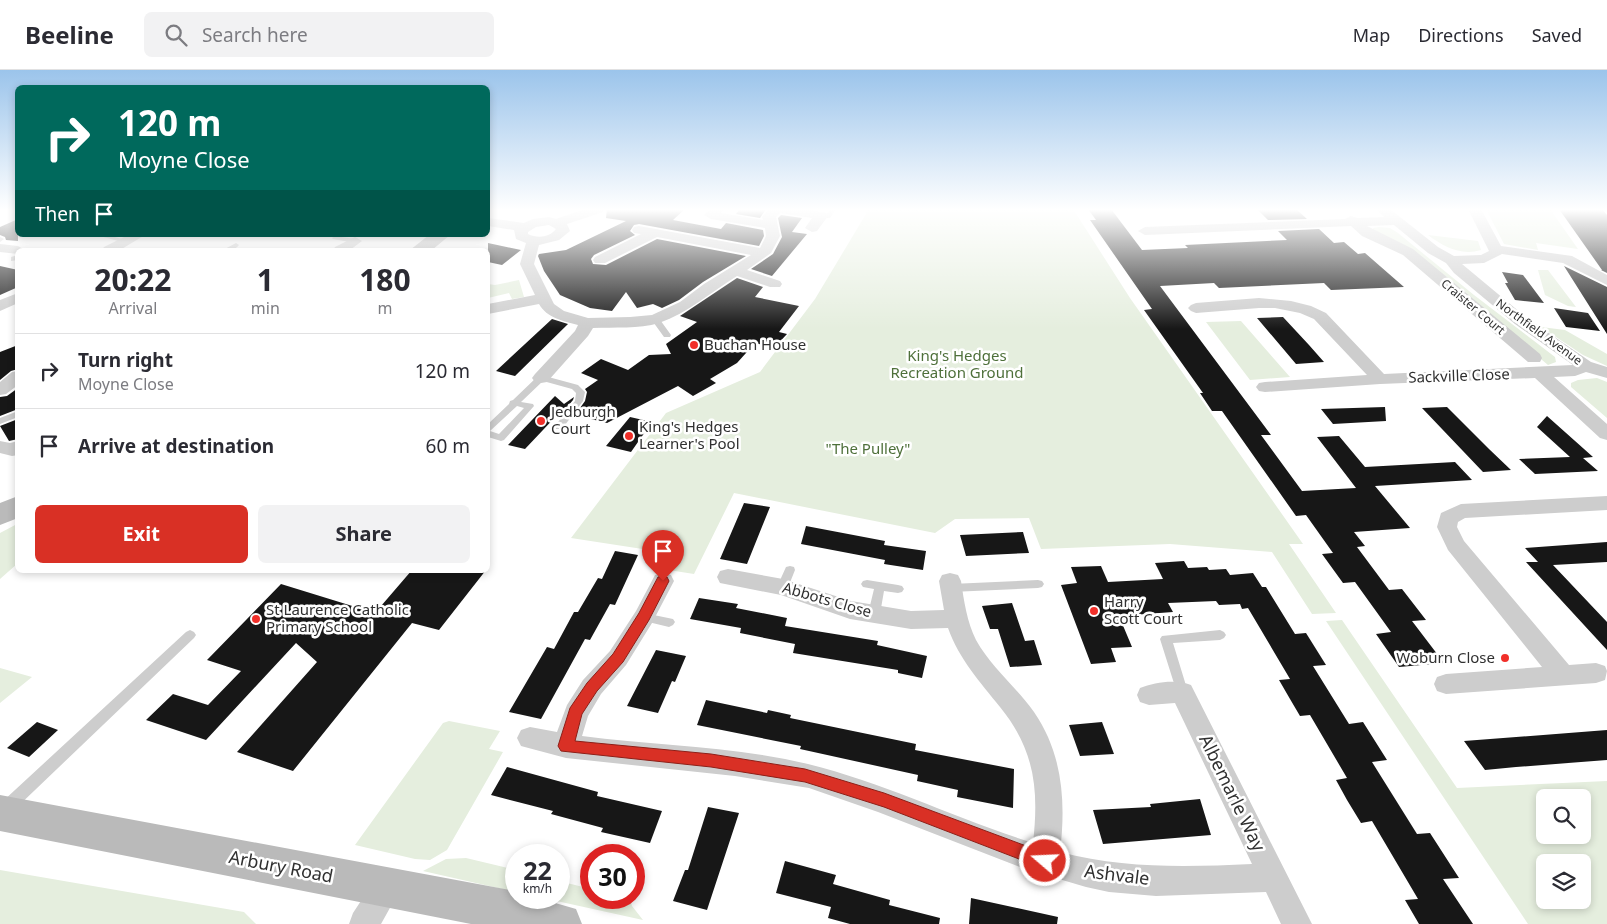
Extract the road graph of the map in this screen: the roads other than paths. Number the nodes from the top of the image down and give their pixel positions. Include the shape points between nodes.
1 (531, 249) edge
2 (623, 249) edge
3 (741, 249) edge
4 (766, 249) edge
5 (1401, 249) edge
6 (1432, 249) edge
7 (1496, 249) joint
8 (764, 253) junction
9 (600, 260) dead end
10 (1451, 260) junction
11 (735, 271) junction
12 (1607, 281) edge
13 (775, 284) dead end
14 (544, 298) junction
15 (1196, 308) dead end
16 (490, 309) edge
17 (655, 318) junction
18 (587, 323) junction
19 (667, 335) dead end
20 (1518, 344) junction
21 (1498, 346) dead end
22 (1537, 365) junction
23 (1585, 366) junction
24 (1607, 373) edge
25 (15, 378) edge
26 (541, 378) junction
27 (1380, 379) junction
28 (0, 390) edge
29 (1296, 401) dead end
30 (513, 403) junction
31 (15, 415) edge
32 (0, 421) edge
33 (490, 427) edge
34 (558, 427) dead end
35 (1607, 434) edge
36 (490, 435) edge
37 (0, 447) edge
38 (15, 448) edge
39 (15, 494) edge
40 (0, 501) edge
41 (1607, 503) edge
42 (15, 507) edge
43 (0, 515) edge
44 (728, 577) dead end
45 (663, 581) dead end
46 (867, 584) dead end
47 (951, 584) joint
48 (1038, 584) dead end
49 (880, 586) junction
50 (898, 589) dead end
51 (874, 614) junction
52 (644, 616) junction
53 (957, 619) junction
54 (669, 622) dead end
55 (190, 635) dead end
56 (1220, 635) dead end
57 (1596, 673) dead end
58 (1562, 675) junction
59 (1446, 684) dead end
60 (1182, 692) junction
61 (1149, 694) dead end
62 (530, 738) dead end
63 (566, 746) junction
64 (1, 813) edge
65 (1045, 861) junction
66 (1274, 877) junction
67 (386, 888) junction
68 (364, 924) edge
69 (561, 924) edge
70 (1297, 924) edge

1 - 14 street via 528,264
2 - 9 street
3 - 8 street
4 - 8 street
5 - 20 street, Craister Court
6 - 10 street, Northfield Avenue
7 - 10 street via 1496,253 1484,259
7 - 12 street via 1567,259
8 - 11 street
10 - 23 street, Northfield Avenue via 1521,321
11 - 13 street
11 - 17 street via 673,312
14 - 16 street
14 - 18 street via 558,314
15 - 27 street via 1219,312 1291,304 1320,316 1328,330
17 - 18 street
17 - 19 lane
18 - 26 street via 582,333
20 - 21 street, Craister Court
20 - 22 street, Craister Court
22 - 23 street, Sackville Close via 1574,371
22 - 27 street, Sackville Close
22 - 35 street, Craister Court
23 - 24 street, Northfield Avenue
25 - 28 street
26 - 30 lane
26 - 34 lane via 575,387 581,392 579,401
27 - 29 street, Sackville Close via 1274,386
30 - 33 lane
30 - 36 lane via 530,406 500,438
31 - 32 lane
37 - 38 street
39 - 40 street
41 - 58 street via 1461,511 1448,518 1446,527 1455,546
42 - 43 street
44 - 51 street, Abbots Close via 786,578 850,610
45 - 52 street
46 - 49 lane
47 - 48 lane
47 - 53 street
49 - 50 lane
49 - 51 lane
51 - 53 street, Abbots Close via 911,620
52 - 54 lane
52 - 63 street via 618,658 592,687 576,713
53 - 65 street via 967,646 1025,720 1042,758 1051,797
55 - 64 lane
56 - 60 lane via 1166,639
57 - 58 street
58 - 59 street
60 - 61 street
60 - 66 street, Albemarle Way
62 - 63 street, Ashvale
63 - 65 street, Ashvale via 711,760 805,776 884,800
64 - 67 street, Arbury Road
65 - 66 street, Ashvale via 1087,873 1139,881
66 - 70 street, Albemarle Way
67 - 68 street
67 - 69 street, Arbury Road

